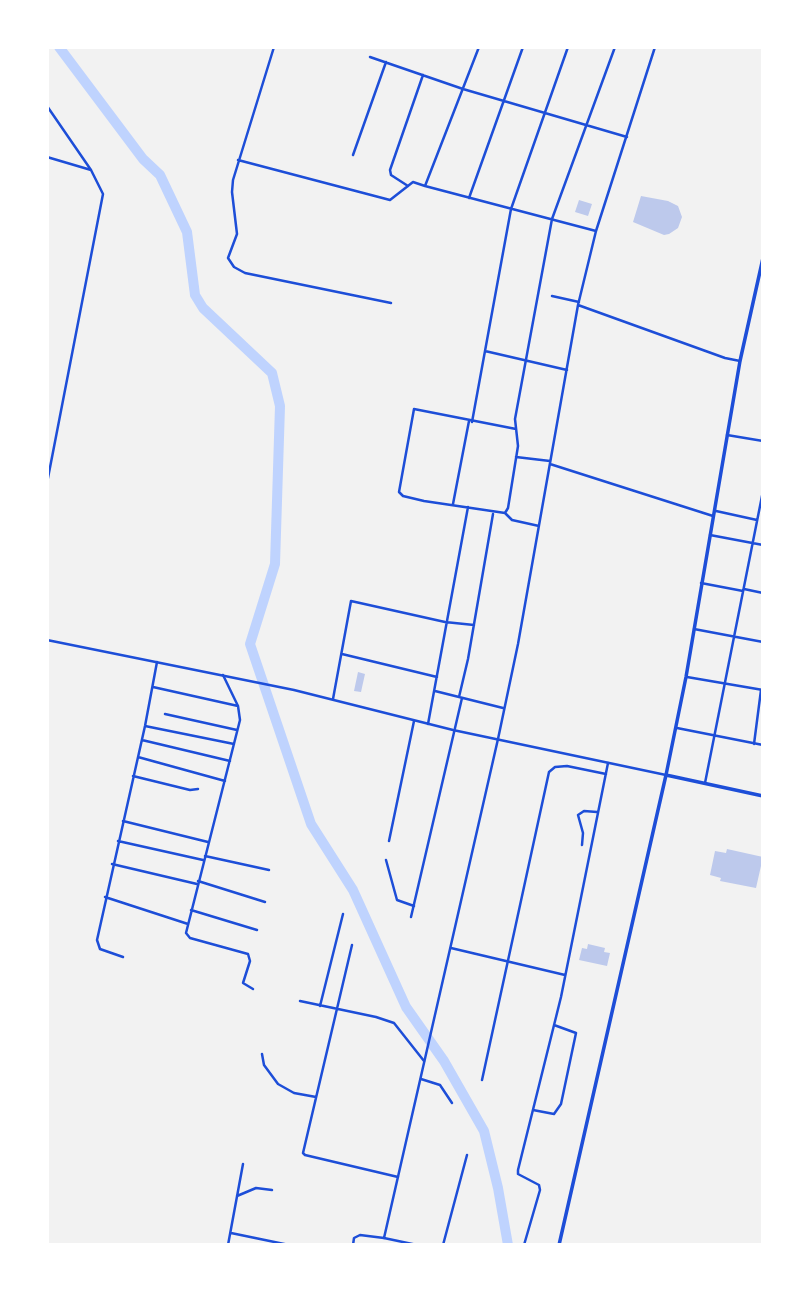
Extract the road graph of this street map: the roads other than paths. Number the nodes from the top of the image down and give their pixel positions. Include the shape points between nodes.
1 (274, 47) edge
2 (480, 47) edge
3 (523, 47) edge
4 (568, 47) edge
5 (615, 47) edge
6 (655, 47) edge
7 (369, 57) dead end
8 (386, 62) junction
9 (423, 75) junction
10 (463, 89) junction
11 (504, 100) junction
12 (47, 106) edge
13 (547, 113) junction
14 (586, 124) junction
15 (626, 137) junction
16 (353, 155) dead end
17 (47, 157) edge
18 (238, 160) junction
19 (91, 170) junction
20 (408, 186) junction
21 (425, 186) junction
22 (468, 198) junction
23 (510, 209) junction
24 (552, 219) junction
25 (596, 231) junction
26 (763, 258) edge
27 (761, 274) edge
28 (552, 296) dead end
29 (391, 303) dead end
30 (579, 304) junction
31 (485, 351) junction
32 (526, 361) junction
33 (740, 361) junction
34 (567, 370) junction
35 (471, 421) junction
36 (516, 429) junction
37 (727, 435) junction
38 (763, 441) edge
39 (516, 457) junction
40 (550, 463) junction
41 (47, 483) edge
42 (763, 491) edge
43 (453, 505) junction
44 (468, 507) junction
45 (493, 513) junction
46 (505, 513) junction
47 (713, 513) junction
48 (757, 520) junction
49 (539, 526) junction
50 (710, 535) junction
51 (752, 543) junction
52 (763, 545) edge
53 (701, 583) junction
54 (744, 590) junction
55 (763, 593) edge
56 (445, 622) junction
57 (474, 625) junction
58 (693, 629) junction
59 (735, 636) junction
60 (47, 640) edge
61 (763, 642) edge
62 (342, 654) junction
63 (157, 662) junction
64 (223, 676) junction
65 (437, 677) junction
66 (686, 677) junction
67 (724, 684) junction
68 (153, 687) junction
69 (762, 690) edge
70 (435, 691) junction
71 (460, 697) junction
72 (333, 699) junction
73 (237, 706) junction
74 (505, 709) junction
75 (165, 715) dead end
76 (414, 721) junction
77 (428, 724) junction
78 (145, 726) junction
79 (676, 728) junction
80 (238, 730) junction
81 (453, 730) junction
82 (715, 736) junction
83 (498, 739) junction
84 (142, 740) junction
85 (234, 744) junction
86 (754, 744) junction
87 (763, 746) edge
88 (138, 757) junction
89 (230, 761) junction
90 (608, 763) junction
91 (606, 775) junction
92 (666, 775) junction
93 (133, 776) junction
94 (225, 781) junction
95 (705, 783) junction
96 (198, 789) dead end
97 (763, 796) edge
98 (598, 813) junction
99 (123, 821) junction
100 (118, 841) junction
101 (389, 841) dead end
102 (208, 842) junction
103 (582, 845) dead end
104 (204, 858) junction
105 (386, 860) dead end
106 (113, 864) junction
107 (269, 870) dead end
108 (197, 882) junction
109 (105, 897) junction
110 (265, 902) dead end
111 (414, 906) junction
112 (191, 910) junction
113 (343, 914) dead end
114 (411, 917) dead end
115 (188, 924) junction
116 (257, 930) dead end
117 (352, 944) dead end
118 (451, 948) junction
119 (123, 957) dead end
120 (509, 961) junction
121 (565, 975) junction
122 (253, 989) dead end
123 (300, 1002) dead end
124 (320, 1006) junction
125 (335, 1009) junction
126 (554, 1025) junction
127 (262, 1054) dead end
128 (424, 1061) junction
129 (419, 1079) junction
130 (482, 1080) dead end
131 (316, 1097) junction
132 (452, 1103) dead end
133 (533, 1110) junction
134 (467, 1155) dead end
135 (243, 1164) dead end
136 (398, 1177) junction
137 (272, 1190) dead end
138 (237, 1196) junction
139 (230, 1233) junction
140 (384, 1238) junction
141 (228, 1245) edge
142 (289, 1245) edge
143 (352, 1245) edge
144 (416, 1245) edge
145 (443, 1245) edge
146 (524, 1245) edge
147 (559, 1245) edge

1 - 18 street
2 - 10 street
3 - 11 street
4 - 13 street
5 - 14 street
6 - 15 street
7 - 8 street
8 - 9 street
8 - 16 street
9 - 10 street
9 - 20 street via 390,170
10 - 11 street
10 - 21 street
11 - 13 street
11 - 22 street
12 - 19 street
13 - 14 street
13 - 23 street
14 - 15 street
14 - 24 street
15 - 25 street
17 - 19 street
18 - 20 street via 390,200
18 - 29 street via 232,192 237,234 228,258 234,267 273,281
19 - 41 street via 103,200
20 - 21 street via 414,182
21 - 22 street
22 - 23 street
23 - 24 street
23 - 31 street
24 - 25 street
24 - 32 street
25 - 30 street
26 - 27 main road
27 - 33 main road
28 - 30 street
30 - 33 street
30 - 34 street
31 - 32 street
31 - 35 street
32 - 34 street
32 - 36 street
33 - 37 main road
34 - 40 street
35 - 36 street
35 - 43 street
35 - 43 street via 414,410 399,492
36 - 39 street
37 - 38 street
37 - 47 main road
39 - 40 street
39 - 46 street
40 - 47 street
40 - 49 street
42 - 48 street
43 - 44 street
44 - 45 street
44 - 56 street
45 - 46 street
45 - 57 street
46 - 49 street via 512,520
47 - 48 street
47 - 50 main road
48 - 51 street
49 - 74 street
50 - 51 street
50 - 53 main road
51 - 52 street
51 - 54 street
53 - 54 street
53 - 58 main road
54 - 55 street
54 - 59 street
56 - 57 street
56 - 62 street via 351,601
56 - 65 street
57 - 71 street
58 - 59 street
58 - 66 main road
59 - 61 street
59 - 67 street
60 - 63 street
62 - 65 street
62 - 72 street
63 - 64 street
63 - 68 street
64 - 72 street
64 - 73 street
65 - 70 street
66 - 67 street
66 - 79 main road
67 - 69 street
67 - 82 street
68 - 73 street
68 - 78 street
69 - 86 street
70 - 71 street
70 - 77 street
71 - 74 street
71 - 81 street
72 - 76 street
73 - 80 street
74 - 83 street
75 - 80 street
76 - 77 street
76 - 101 street
77 - 81 street
78 - 84 street
78 - 85 street
79 - 82 street
79 - 92 main road
80 - 85 street
81 - 83 street
81 - 111 street
82 - 86 street
82 - 95 street
83 - 90 street
83 - 118 street
84 - 88 street
84 - 89 street
85 - 89 street
86 - 87 street
88 - 93 street
88 - 94 street
89 - 94 street
90 - 91 street
90 - 92 street
91 - 98 street
91 - 120 street via 566,766 549,772
92 - 95 main road
92 - 147 main road
93 - 96 street
93 - 99 street
94 - 102 street
95 - 97 main road
98 - 103 street via 578,815
98 - 121 street
99 - 100 street
99 - 102 street
100 - 104 street
100 - 106 street
102 - 104 street
104 - 107 street
104 - 108 street
105 - 111 street via 397,900
106 - 108 street
106 - 109 street
108 - 110 street
108 - 112 street
109 - 115 street
109 - 119 street via 97,945
111 - 114 street
112 - 115 street
112 - 116 street
113 - 124 street
115 - 122 street via 190,938 248,954 243,983
117 - 125 street
118 - 120 street
118 - 128 street
120 - 121 street
120 - 130 street
121 - 126 street
123 - 124 street
124 - 125 street
125 - 128 street via 394,1023
125 - 131 street
126 - 133 street
126 - 133 street via 576,1033 561,1104 553,1115
127 - 131 street via 278,1084
128 - 129 street
129 - 132 street via 440,1085
129 - 136 street
131 - 136 street via 304,1154
133 - 146 street via 517,1173 540,1190
134 - 145 street
135 - 138 street
136 - 140 street
137 - 138 street via 256,1188
138 - 139 street
139 - 141 street
139 - 142 street
140 - 143 street via 360,1235
140 - 144 street

